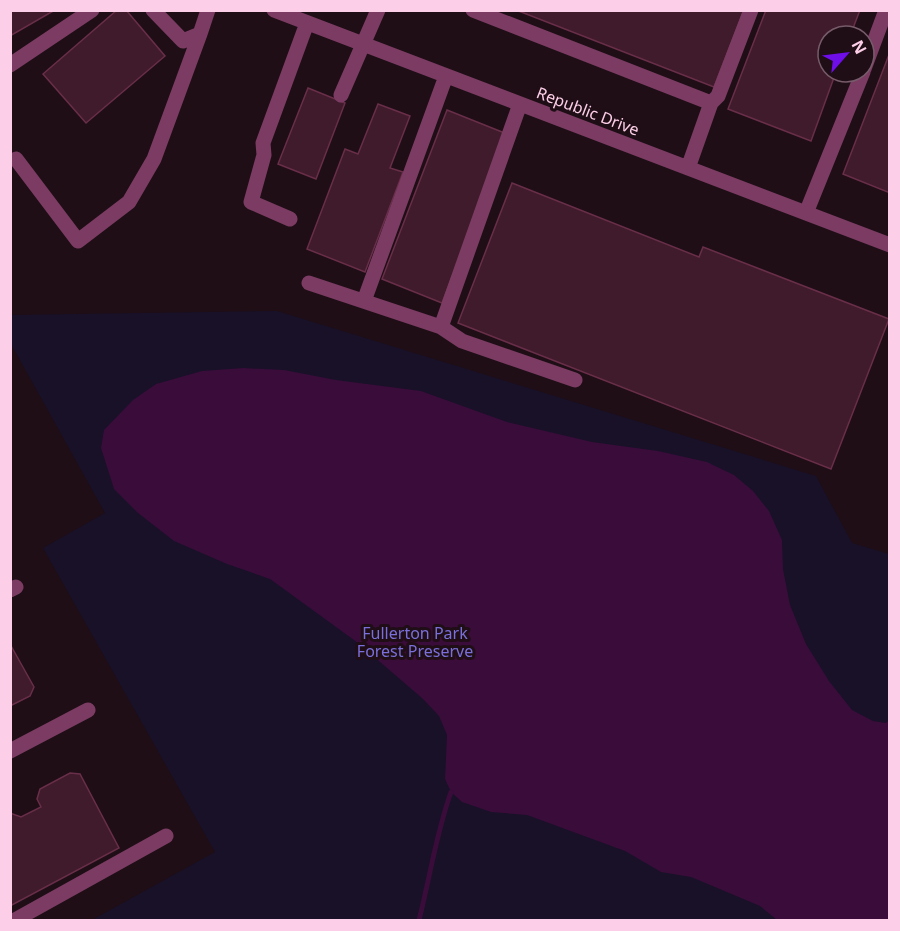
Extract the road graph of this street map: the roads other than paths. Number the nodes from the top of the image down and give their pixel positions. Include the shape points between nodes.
1 (92, 10) edge
2 (153, 10) edge
3 (208, 10) edge
4 (274, 10) edge
5 (378, 10) edge
6 (473, 10) edge
7 (751, 10) edge
8 (886, 10) edge
9 (307, 23) junction
10 (200, 34) junction
11 (876, 36) edge
12 (363, 45) junction
13 (10, 65) edge
14 (446, 76) junction
15 (857, 84) edge
16 (341, 95) dead end
17 (711, 103) junction
18 (520, 104) junction
19 (16, 159) dead end
20 (688, 168) junction
21 (806, 213) junction
22 (290, 219) dead end
23 (890, 245) edge
24 (309, 283) dead end
25 (364, 301) junction
26 (441, 327) junction
27 (575, 380) dead end
28 (88, 710) dead end
29 (10, 751) edge
30 (166, 836) dead end
31 (15, 921) edge

1 - 13 street
2 - 10 street via 183,41
3 - 10 street
4 - 9 street, Republic Drive
5 - 12 street
6 - 17 street
7 - 17 street via 718,96
8 - 11 street
9 - 12 street, Republic Drive
9 - 22 street via 263,143 264,155 251,202
10 - 19 street via 154,159 129,202 78,241
12 - 14 street, Republic Drive
12 - 16 street
14 - 18 street, Republic Drive
14 - 25 street
15 - 21 street
17 - 20 street
18 - 20 street, Republic Drive
18 - 26 street
20 - 21 street, Republic Drive
21 - 23 street, Republic Drive
24 - 25 street
25 - 26 street
26 - 27 street via 462,341
28 - 29 street
30 - 31 street

